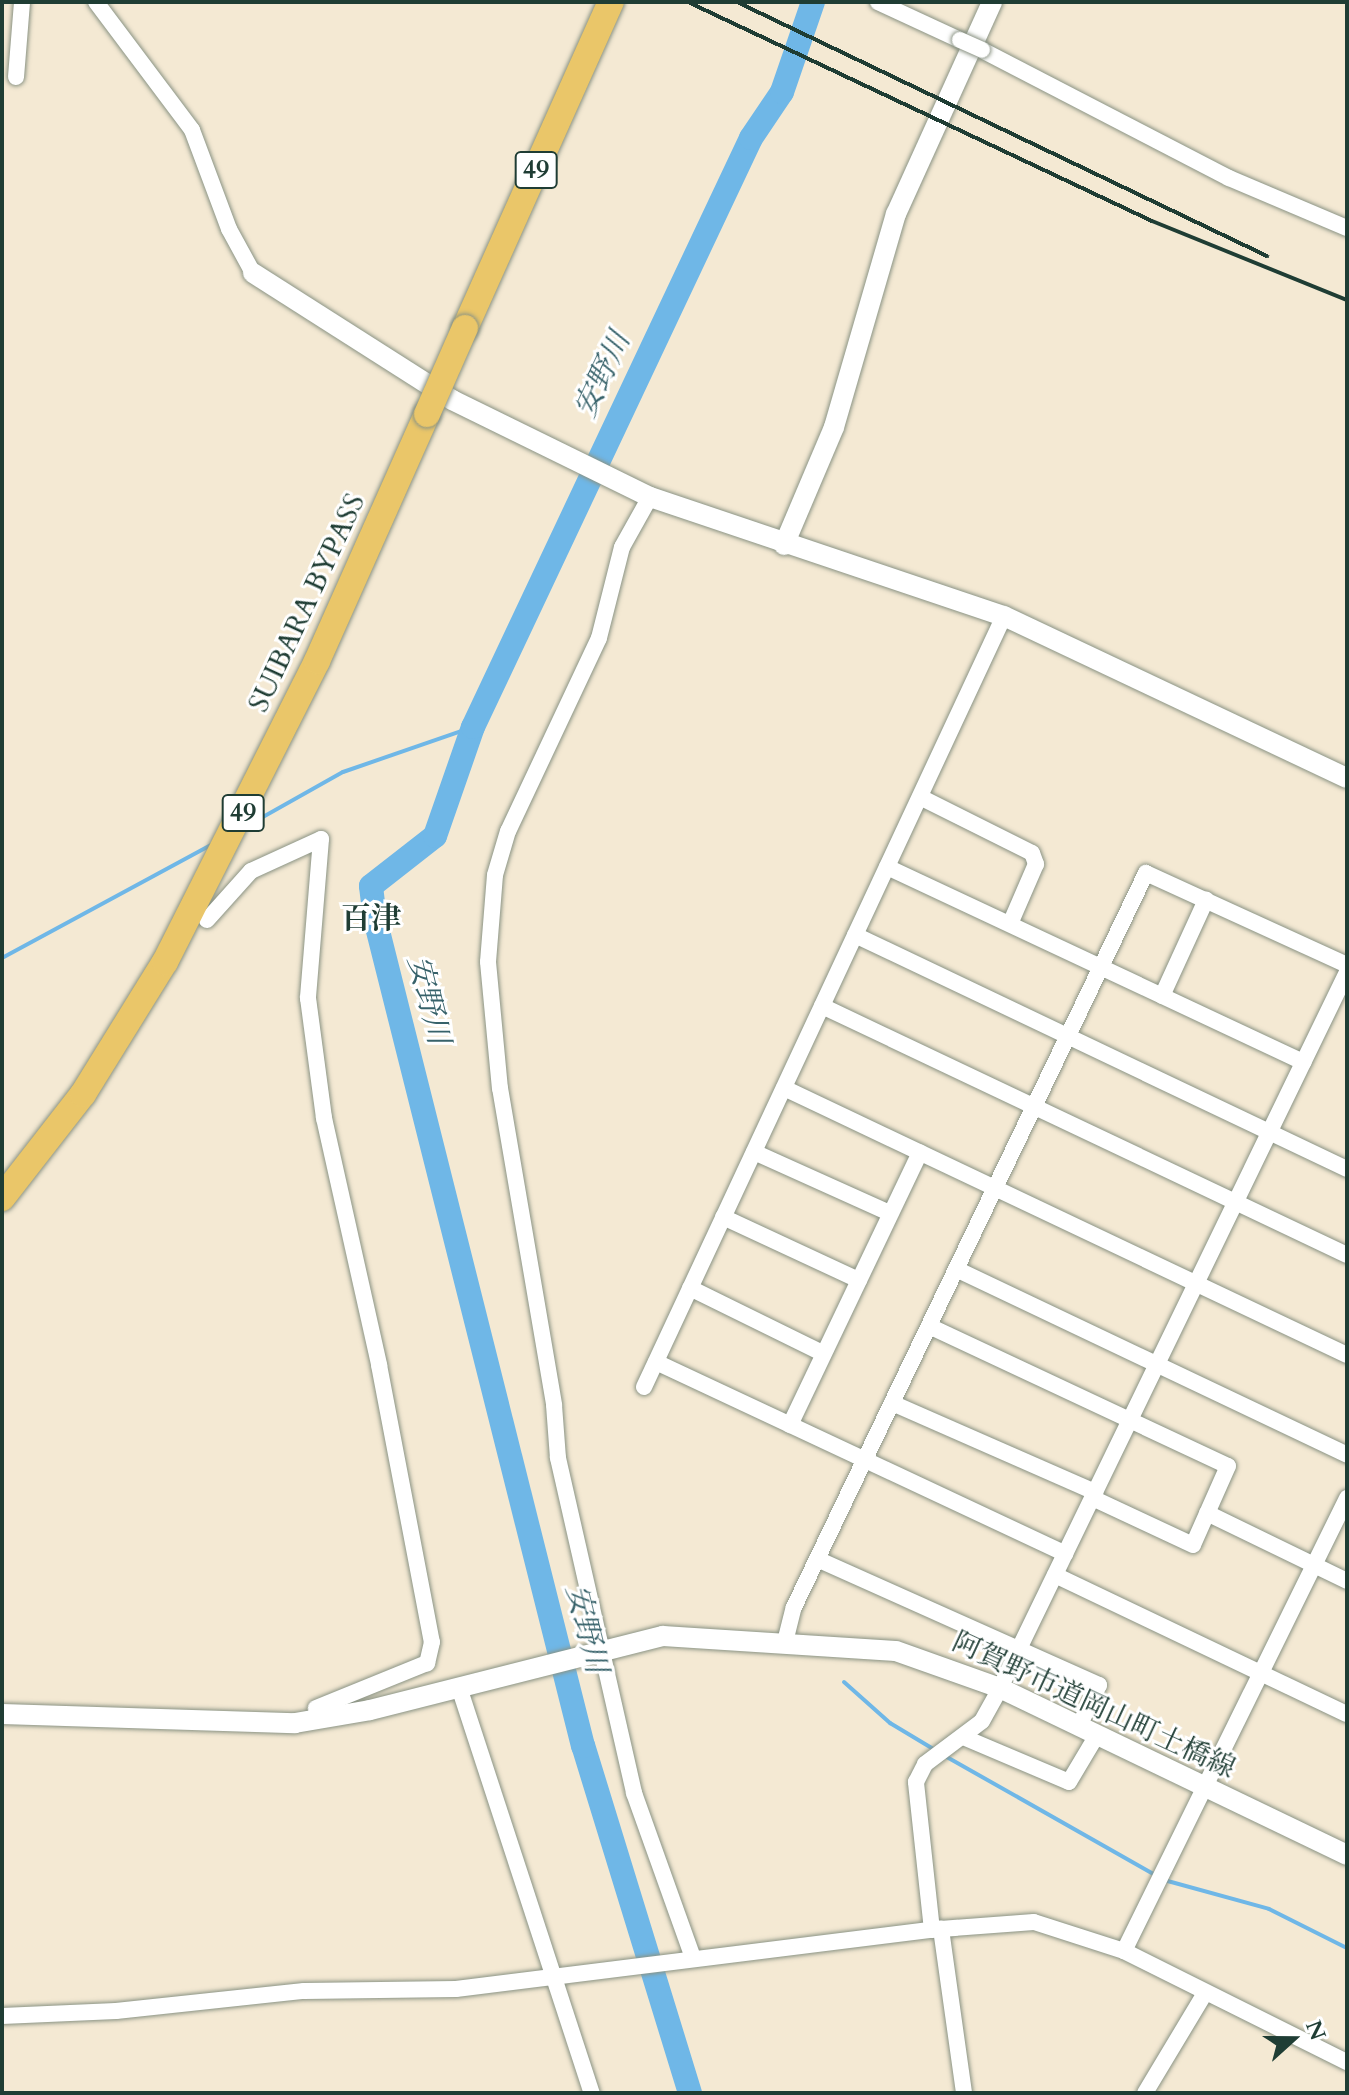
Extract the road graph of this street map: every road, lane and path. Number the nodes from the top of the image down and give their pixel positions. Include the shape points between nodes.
1 (22, 2) edge
2 (96, 2) edge
3 (878, 2) edge
4 (992, 2) edge
5 (609, 7) edge
6 (16, 77) dead end
7 (1347, 228) edge
8 (258, 276) joint
9 (642, 492) junction
10 (784, 545) junction
11 (1004, 616) junction
12 (1347, 778) edge
13 (920, 797) junction
14 (887, 867) junction
15 (1206, 900) junction
16 (207, 920) dead end
17 (1010, 924) junction
18 (855, 935) junction
19 (1347, 965) edge
20 (1100, 967) junction
21 (1347, 972) edge
22 (1162, 996) junction
23 (822, 1006) junction
24 (1068, 1036) junction
25 (1304, 1062) junction
26 (784, 1088) junction
27 (1034, 1106) junction
28 (1270, 1132) junction
29 (754, 1152) junction
30 (920, 1152) junction
31 (1347, 1169) edge
32 (995, 1188) junction
33 (2, 1198) edge
34 (1236, 1202) junction
35 (890, 1213) junction
36 (723, 1217) junction
37 (1347, 1255) edge
38 (956, 1269) junction
39 (859, 1280) junction
40 (1196, 1283) junction
41 (690, 1288) junction
42 (929, 1326) junction
43 (824, 1354) junction
44 (1347, 1355) edge
45 (656, 1362) junction
46 (1157, 1365) junction
47 (644, 1387) dead end
48 (892, 1403) junction
49 (1130, 1419) junction
50 (790, 1425) junction
51 (1347, 1455) edge
52 (865, 1460) junction
53 (1094, 1495) junction
54 (1347, 1498) edge
55 (1207, 1513) junction
56 (1065, 1554) junction
57 (817, 1559) junction
58 (1315, 1565) junction
59 (1055, 1575) junction
60 (1347, 1581) edge
61 (785, 1642) junction
62 (1019, 1649) junction
63 (591, 1653) junction
64 (1263, 1674) junction
65 (468, 1685) junction
66 (1000, 1688) junction
67 (316, 1708) dead end
68 (2, 1714) edge
69 (1347, 1714) edge
70 (1088, 1730) junction
71 (963, 1737) junction
72 (1208, 1788) junction
73 (1347, 1855) edge
74 (936, 1930) junction
75 (1124, 1951) junction
76 (688, 1959) junction
77 (557, 1977) junction
78 (1205, 1993) junction
79 (2, 2016) edge
80 (1347, 2062) edge
81 (592, 2093) edge
82 (964, 2093) edge
83 (1145, 2093) edge

1 - 6 street
2 - 8 street via 192,130 229,229
3 - 7 street, bridge via 1229,178
4 - 10 street via 925,139 896,214 834,427
5 - 33 highway, SUIBARA BYPASS / 49, bridge via 317,661 165,962 83,1094
8 - 9 street via 380,358 508,428
9 - 10 street
9 - 63 street via 599,638 508,831 495,875 488,962 496,1063
10 - 11 street
11 - 12 street
11 - 13 street
13 - 14 street
13 - 17 street via 1032,853 1036,864
14 - 17 street
14 - 18 street
15 - 19 street
15 - 20 street via 1146,873
15 - 22 street
16 - 67 street via 251,871 321,839 308,998 324,1118 379,1365 432,1642 427,1663
17 - 20 street
18 - 23 street
18 - 24 street
20 - 22 street
20 - 24 street
21 - 25 street
22 - 25 street
23 - 26 street
23 - 27 street
24 - 27 street
24 - 28 street
25 - 28 street
26 - 29 street
26 - 30 street
27 - 32 street
27 - 34 street
28 - 31 street
28 - 34 street
29 - 35 street
29 - 36 street
30 - 32 street
30 - 35 street
32 - 38 street
32 - 40 street
34 - 37 street
34 - 40 street
35 - 39 street
36 - 39 street
36 - 41 street
38 - 42 street
38 - 46 street
39 - 43 street
40 - 44 street
40 - 46 street
41 - 43 street
41 - 45 street
42 - 48 street
42 - 49 street
43 - 50 street
45 - 47 street
45 - 50 street
46 - 49 street
46 - 51 street
48 - 52 street
48 - 53 street
49 - 53 street
49 - 55 street via 1228,1466
50 - 52 street
52 - 56 street
52 - 57 street
53 - 55 street via 1193,1545
53 - 56 street
54 - 58 street
55 - 58 street
56 - 59 street
57 - 61 street
57 - 62 street
58 - 60 street
58 - 64 street
59 - 62 street
59 - 64 street
61 - 63 street, 阿賀野市道岡山町土橋線 via 663,1636
61 - 66 street, 阿賀野市道岡山町土橋線 via 896,1651
62 - 66 street
62 - 70 street via 1099,1685
63 - 65 street, 阿賀野市道岡山町土橋線
63 - 76 street
64 - 69 street
64 - 72 street
65 - 68 street, 阿賀野市道岡山町土橋線 via 295,1723
65 - 77 street
66 - 70 street, 阿賀野市道岡山町土橋線
66 - 71 street via 982,1721
70 - 71 street via 1069,1782
70 - 72 street, 阿賀野市道岡山町土橋線
71 - 74 street via 925,1764 916,1782
72 - 73 street, 阿賀野市道岡山町土橋線
72 - 75 street
74 - 75 street via 1034,1922
74 - 76 street
74 - 82 street
75 - 78 street
76 - 77 street
77 - 79 street via 456,1989 304,1991 116,2011
77 - 81 street
78 - 80 street
78 - 83 street

